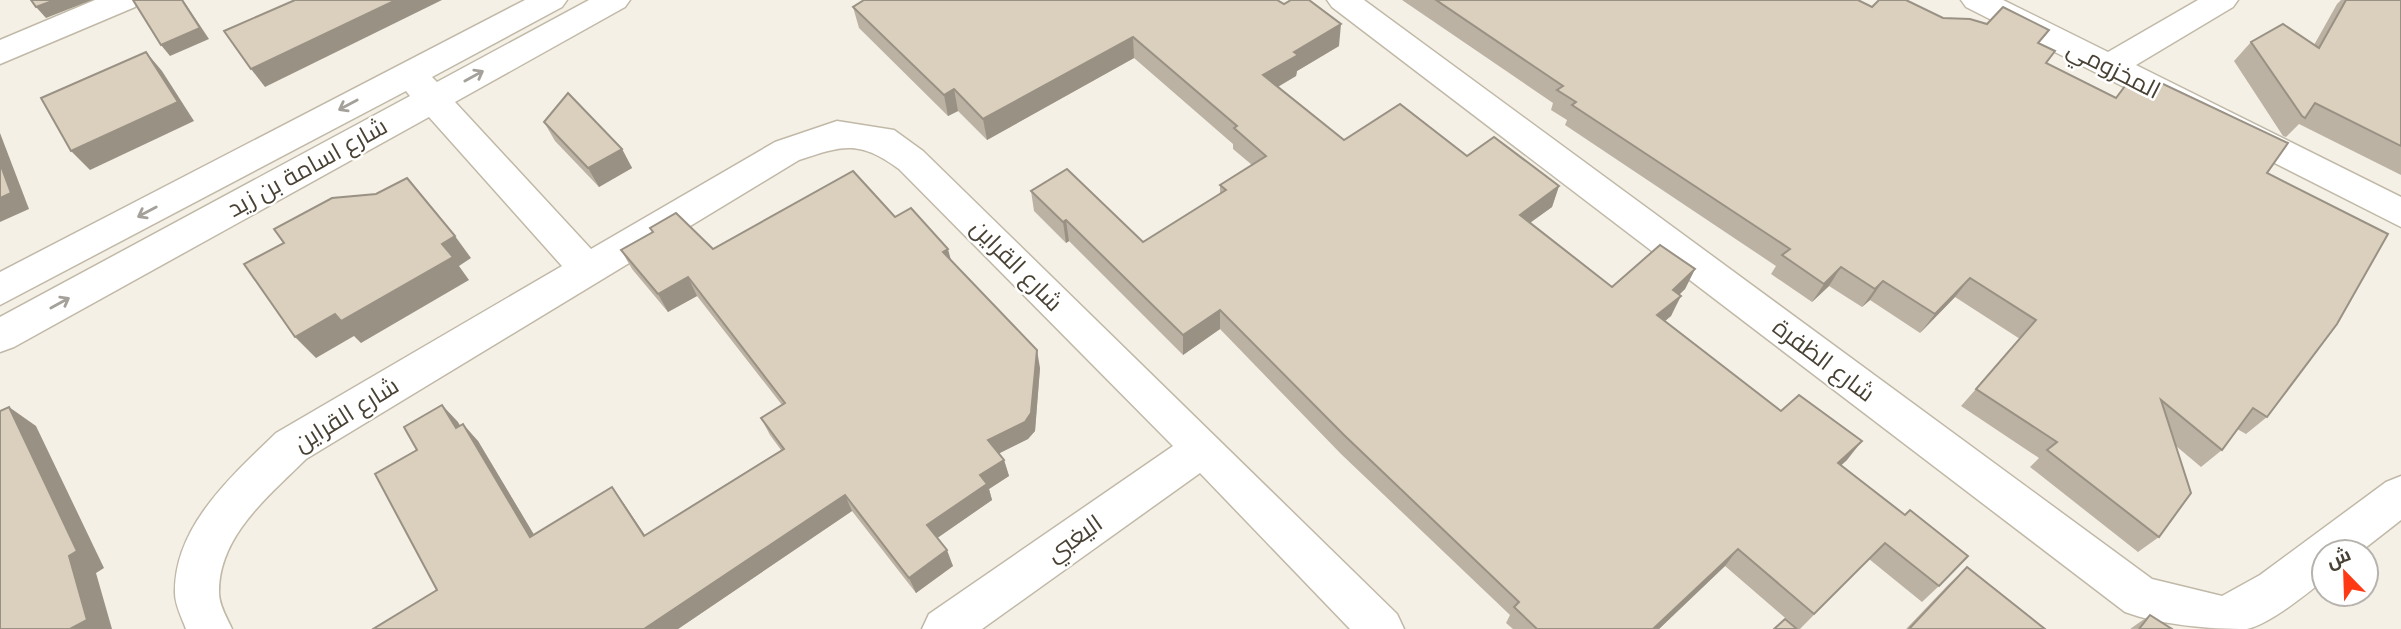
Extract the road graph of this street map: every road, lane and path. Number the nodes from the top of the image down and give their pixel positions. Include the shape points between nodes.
1 (124, 0) edge
2 (551, 0) edge
3 (614, 0) edge
4 (1343, 0) edge
5 (1977, 0) edge
6 (2222, 0) edge
7 (0, 53) edge
8 (2109, 66) junction
9 (409, 73) junction
10 (434, 98) junction
11 (2401, 213) edge
12 (586, 268) junction
13 (0, 290) edge
14 (0, 335) edge
15 (1203, 448) junction
16 (2401, 495) edge
17 (2345, 538) edge
18 (2310, 564) edge
19 (209, 629) edge
20 (945, 629) edge
21 (1381, 629) edge

1 - 7 street
2 - 9 street, شارع اسامة بن زيد
10 -> 3 street, شارع اسامة بن زيد
4 - 18 street, شارع الظفرة via 2141,597 2225,618 2276,590
5 - 8 street, المخزومي
6 - 8 street
8 - 11 street, المخزومي
9 - 10 street
9 -> 13 street, شارع اسامة بن زيد
10 - 12 street
14 -> 10 street, شارع اسامة بن زيد
12 - 15 street, شارع القراين via 787,151 837,134 882,139 911,160
12 - 19 street, شارع القراين via 292,446 238,499 206,545 197,595
15 - 20 street, اليغبي
15 - 21 street, شارع القراين
16 - 17 street, شارع الظفرة

